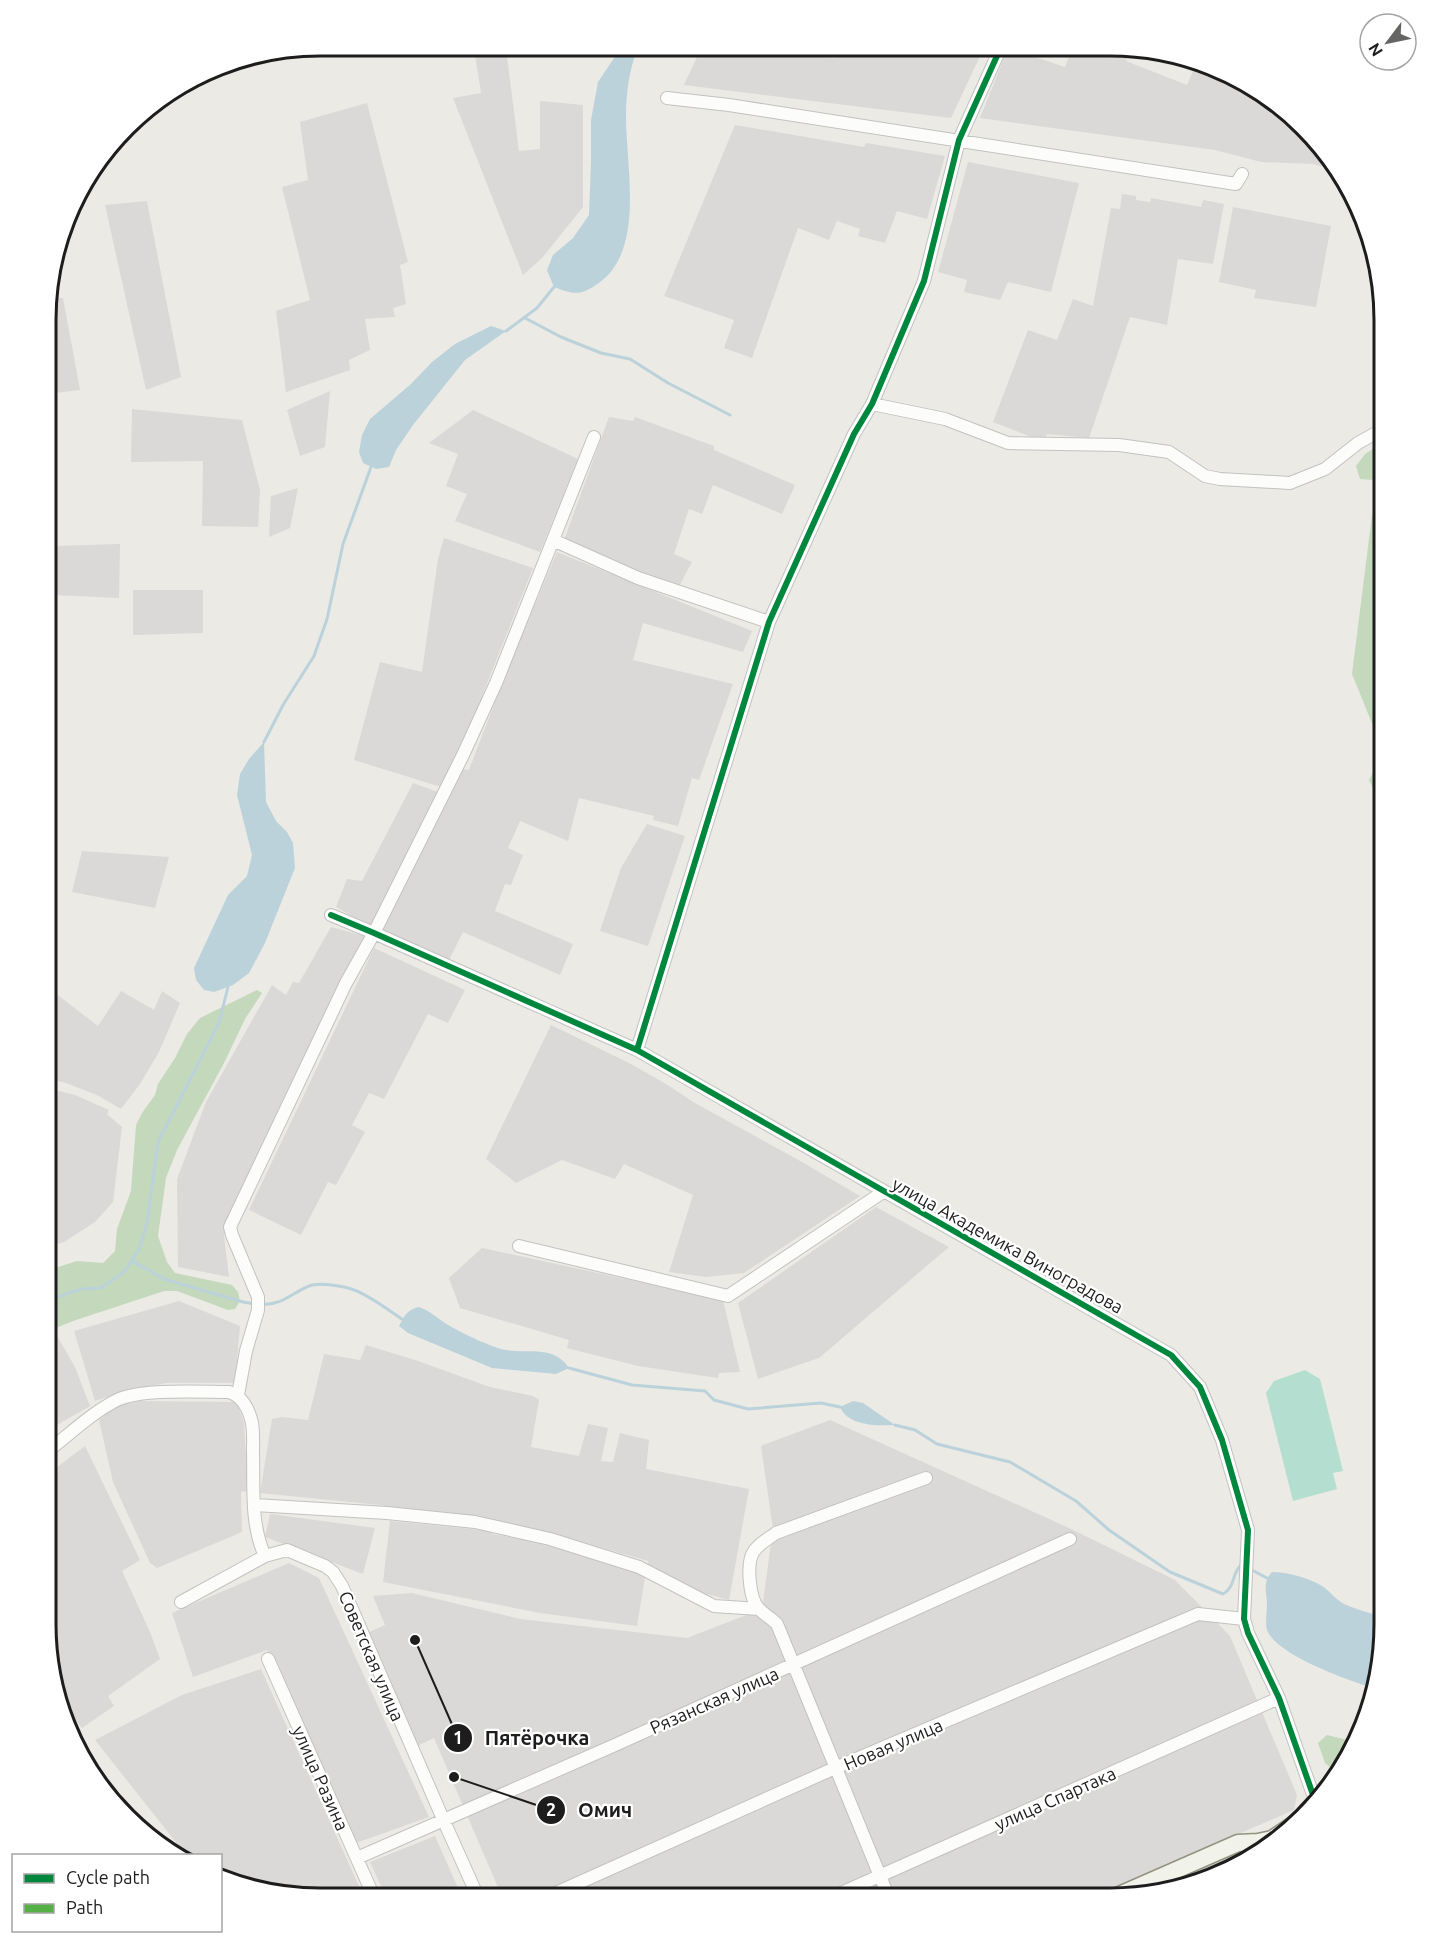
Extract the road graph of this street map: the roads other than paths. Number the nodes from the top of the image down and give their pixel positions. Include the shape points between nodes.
1 (997, 56) edge
2 (667, 98) dead end
3 (959, 140) junction
4 (1242, 174) dead end
5 (872, 404) junction
6 (1374, 434) edge
7 (594, 437) dead end
8 (553, 540) junction
9 (769, 622) junction
10 (331, 915) dead end
11 (374, 933) junction
12 (637, 1050) junction
13 (883, 1192) junction
14 (519, 1246) dead end
15 (238, 1395) junction
16 (56, 1445) edge
17 (926, 1478) dead end
18 (255, 1505) junction
19 (1070, 1539) dead end
20 (265, 1556) junction
21 (181, 1602) dead end
22 (759, 1609) junction
23 (1244, 1619) junction
24 (268, 1659) dead end
25 (793, 1665) junction
26 (1279, 1698) junction
27 (835, 1768) junction
28 (1313, 1794) edge
29 (443, 1819) junction
30 (1257, 1844) edge
31 (357, 1858) junction
32 (880, 1876) junction
33 (1138, 1887) edge
34 (370, 1888) edge
35 (474, 1888) edge
36 (567, 1888) edge
37 (853, 1888) edge
38 (885, 1888) edge

1 - 3 street
2 - 3 street
3 - 4 street via 1236,184
3 - 5 street via 924,281
5 - 6 street via 945,419 1008,443 1119,445 1169,452 1205,476 1220,479 1290,483 1325,469
5 - 9 street via 854,434
7 - 8 street
8 - 9 street via 638,578
8 - 11 street via 491,693
9 - 12 street
10 - 11 street, улица Академика Виноградова
11 - 12 street, улица Академика Виноградова
11 - 15 street via 346,983 230,1227 258,1298
12 - 13 street, улица Академика Виноградова
13 - 14 street, улица Академика Виноградова via 728,1296
13 - 23 street, улица Академика Виноградова via 1171,1355 1200,1387 1222,1440 1248,1530
15 - 16 street via 141,1394 118,1399
15 - 18 street via 252,1421
17 - 22 street via 776,1533 762,1542 752,1553 749,1577
18 - 20 street via 259,1543
18 - 22 street via 484,1524 550,1539 639,1567 714,1606
19 - 25 street, Рязанская улица
20 - 21 street, Советская улица
20 - 29 street, Советская улица via 287,1550 333,1572
22 - 25 street via 777,1624
23 - 26 street
23 - 27 street, Новая улица via 1198,1614
24 - 31 street, улица Разина
25 - 27 street
25 - 29 street, Рязанская улица
26 - 28 street
26 - 32 street, улица Спартака
27 - 32 street
27 - 36 street, Новая улица
29 - 31 street, Рязанская улица
29 - 35 street, Советская улица
30 - 33 main road via 1238,1843
31 - 34 street, улица Разина
32 - 37 street, улица Спартака
32 - 38 street

